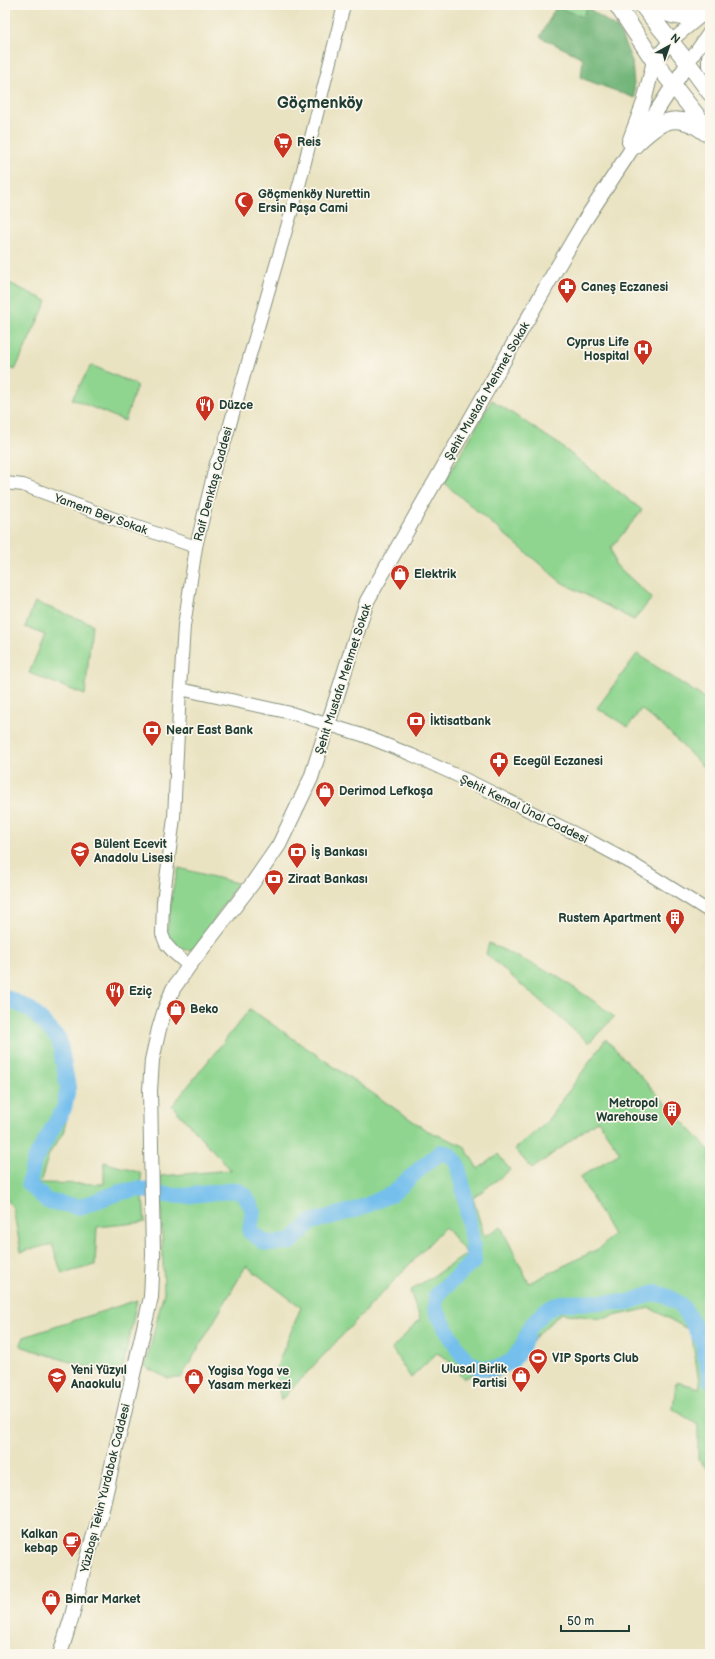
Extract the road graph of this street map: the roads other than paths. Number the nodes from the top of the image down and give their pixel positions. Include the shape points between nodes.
1 (344, 5) edge
2 (617, 5) edge
3 (642, 5) edge
4 (654, 5) edge
5 (708, 10) edge
6 (710, 31) edge
7 (671, 42) junction
8 (710, 57) edge
9 (654, 61) junction
10 (688, 63) junction
11 (710, 65) edge
12 (673, 85) junction
13 (710, 93) edge
14 (710, 132) edge
15 (710, 137) edge
16 (633, 147) junction
17 (614, 177) junction
18 (5, 484) edge
19 (196, 547) junction
20 (180, 689) junction
21 (328, 724) junction
22 (710, 912) edge
23 (189, 966) junction
24 (151, 1177) joint
25 (60, 1654) edge

1 - 19 street, Raif Denktaş Caddesi via 300,182 224,444 216,463
2 - 9 highway
3 - 7 highway
4 - 5 highway via 667,14 684,18
5 - 7 street
6 - 10 street
7 - 9 main road
7 - 10 highway
8 - 11 highway
9 - 12 highway
9 - 17 main road, Şehit Mustafa Mehmet Sokak via 644,102
10 - 12 main road, Şehit Mustafa Mehmet Sokak
10 - 13 highway
12 - 14 highway
12 - 16 main road, Şehit Mustafa Mehmet Sokak
15 - 16 highway via 692,123 667,121 657,125
16 - 17 main road, Şehit Mustafa Mehmet Sokak
17 - 21 main road, Şehit Mustafa Mehmet Sokak via 555,272 367,601
18 - 19 street, Yamem Bey Sokak via 23,486
19 - 20 street, Raif Denktaş Caddesi via 184,626
20 - 21 street, Şehit Kemal Ünal Caddesi via 291,713
20 - 23 street, Raif Denktaş Caddesi via 174,818 163,902 162,934 166,944
21 - 22 street, Şehit Kemal Ünal Caddesi via 412,755 472,782 633,864
21 - 23 main road, Şehit Mustafa Mehmet Sokak via 311,778 279,845
23 - 24 main road, Şehit Mustafa Mehmet Sokak via 173,989 164,1009 152,1060
24 - 25 main road, Yüzbaşı Tekin Yurdabak Caddesi via 153,1255 149,1304 102,1509

